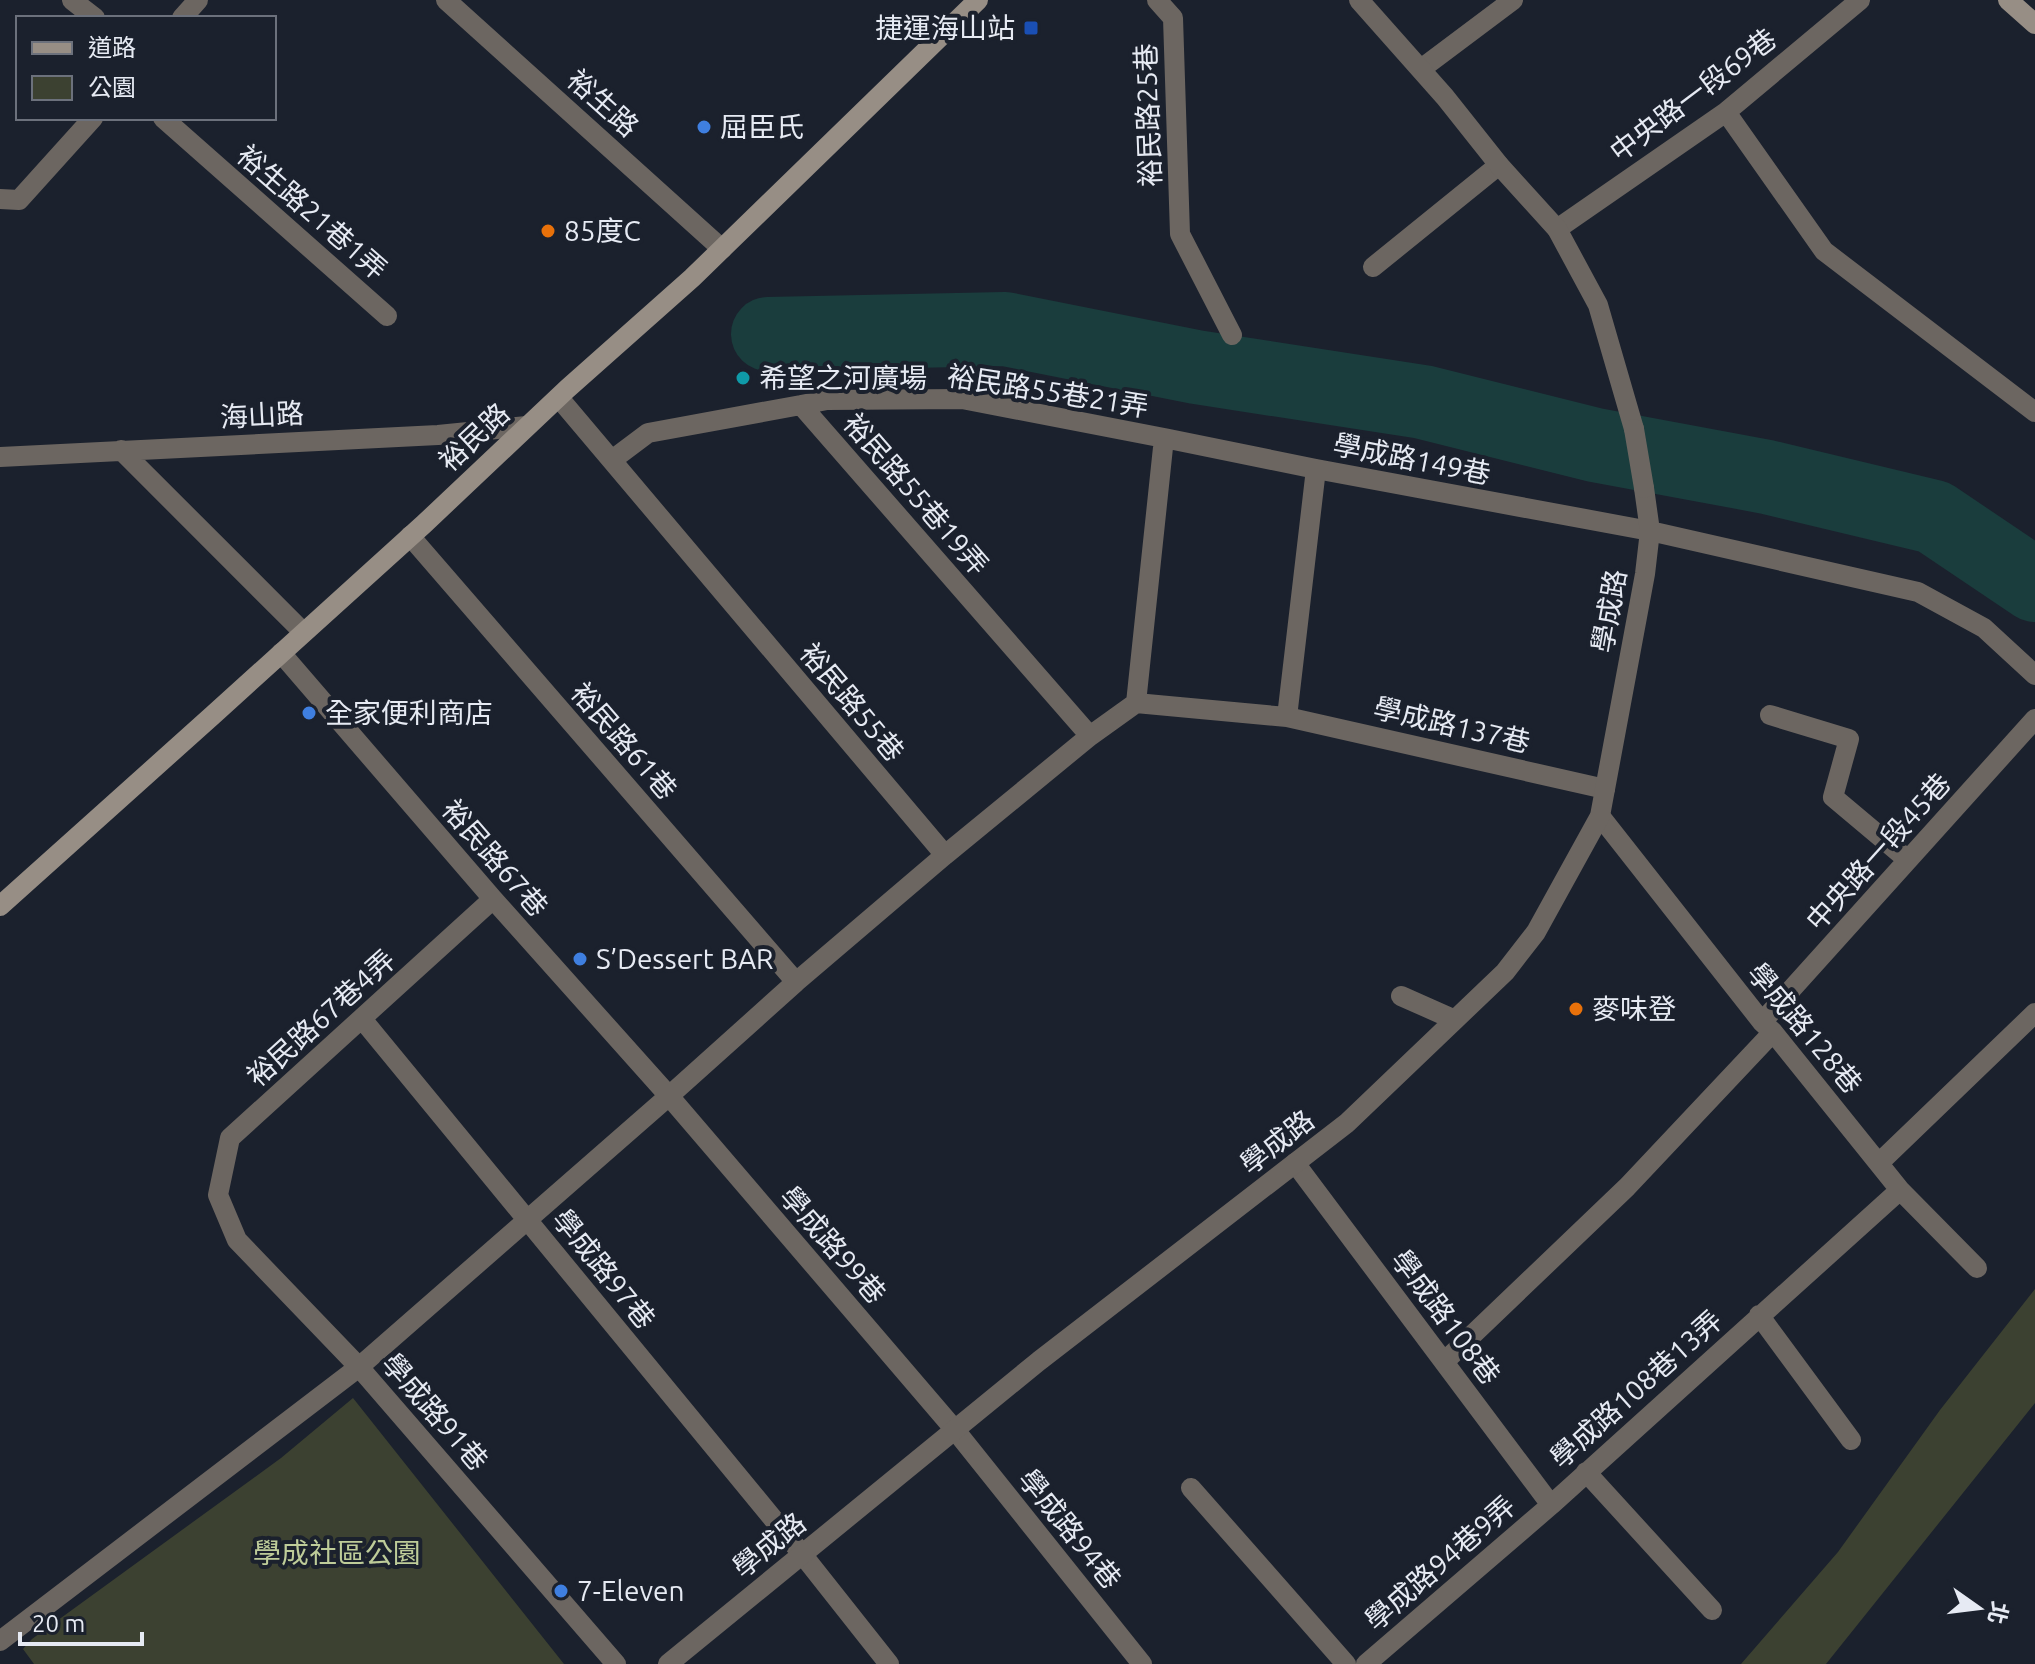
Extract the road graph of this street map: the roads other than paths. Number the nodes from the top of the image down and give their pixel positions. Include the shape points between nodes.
1 (72, 0) edge
2 (198, 0) edge
3 (446, 0) edge
4 (978, 0) edge
5 (1157, 0) edge
6 (1359, 0) edge
7 (1513, 0) edge
8 (1860, 0) edge
9 (2008, 0) edge
10 (92, 16) edge
11 (184, 16) edge
12 (2035, 24) edge
13 (1421, 69) junction
14 (1726, 112) junction
15 (91, 120) edge
16 (165, 120) edge
17 (1499, 165) junction
18 (0, 199) edge
19 (1557, 229) junction
20 (722, 249) junction
21 (1373, 267) dead end
22 (387, 316) dead end
23 (1232, 335) dead end
24 (559, 398) junction
25 (801, 405) junction
26 (2035, 412) edge
27 (527, 426) junction
28 (1164, 438) junction
29 (121, 450) junction
30 (0, 457) edge
31 (612, 460) junction
32 (1316, 469) junction
33 (1650, 531) junction
34 (410, 536) junction
35 (303, 632) junction
36 (281, 653) junction
37 (2035, 675) edge
38 (1136, 703) junction
39 (1770, 715) dead end
40 (1287, 717) junction
41 (2035, 719) edge
42 (1090, 736) junction
43 (1605, 789) junction
44 (1600, 816) junction
45 (945, 855) junction
46 (1908, 860) junction
47 (493, 899) junction
48 (0, 906) edge
49 (796, 982) junction
50 (1401, 996) dead end
51 (2035, 1013) edge
52 (362, 1019) junction
53 (1455, 1020) junction
54 (1767, 1027) junction
55 (669, 1096) junction
56 (1295, 1163) junction
57 (1879, 1163) junction
58 (1900, 1190) junction
59 (218, 1195) joint
60 (528, 1220) junction
61 (1977, 1268) dead end
62 (1759, 1315) junction
63 (1444, 1362) junction
64 (359, 1367) junction
65 (955, 1430) junction
66 (1851, 1440) dead end
67 (1586, 1472) junction
68 (1191, 1488) dead end
69 (1551, 1505) junction
70 (802, 1554) junction
71 (1712, 1610) dead end
72 (0, 1641) edge
73 (616, 1664) edge
74 (668, 1664) edge
75 (889, 1664) edge
76 (1142, 1664) edge
77 (1346, 1664) edge
78 (1366, 1664) edge

1 - 10 street
2 - 11 street
3 - 20 street, 裕生路
4 - 20 street, 裕民路
5 - 23 street, 裕民路25巷 via 1173,18 1180,234
6 - 13 street
7 - 13 street
8 - 14 street, 中央路一段69巷
9 - 12 street
13 - 17 street
14 - 19 street, 中央路一段69巷
14 - 26 street via 1824,251
15 - 18 street via 19,200
16 - 22 street, 裕生路21巷1弄
17 - 19 street
17 - 21 street
19 - 33 street, 學成路, bridge via 1598,305 1634,429
20 - 24 street, 裕民路
24 - 27 street, 裕民路
24 - 31 street, 裕民路55巷
25 - 28 street, 裕民路55巷21弄 via 827,400 962,399
25 - 31 street via 648,433
25 - 42 street, 裕民路55巷19弄
27 - 29 street, 海山路
27 - 34 street, 裕民路
28 - 32 street, 學成路149巷
28 - 38 street, 裕民路55巷21弄
29 - 30 street, 海山路
29 - 35 street
31 - 45 street, 裕民路55巷
32 - 33 street, 學成路149巷
32 - 40 street
33 - 37 street, 學成路149巷 via 1918,592 1984,628
33 - 43 street, 學成路
34 - 35 street, 裕民路
34 - 49 street, 裕民路61巷
35 - 36 street, 裕民路
36 - 47 street, 裕民路67巷
36 - 48 street, 裕民路
38 - 40 street, 學成路137巷
38 - 42 street
39 - 46 street via 1849,739 1833,797
40 - 43 street, 學成路137巷
41 - 46 street, 中央路一段45巷
42 - 45 street
43 - 44 street, 學成路
44 - 53 street, 學成路 via 1536,932 1505,972
44 - 54 street, 學成路128巷
45 - 49 street
46 - 54 street, 中央路一段45巷
47 - 52 street, 裕民路67巷4弄
47 - 55 street, 裕民路67巷
49 - 55 street
50 - 53 street
51 - 57 street
52 - 59 street, 裕民路67巷4弄 via 230,1138
52 - 60 street, 學成路97巷
53 - 56 street, 學成路 via 1347,1123
54 - 57 street, 學成路128巷
54 - 63 street, 中央路一段45巷 via 1627,1187
55 - 60 street
55 - 65 street, 學成路99巷
56 - 63 street, 學成路108巷
56 - 65 street, 學成路
57 - 58 street, 學成路128巷
58 - 61 street, 學成路128巷
58 - 62 street, 學成路108巷13弄
59 - 64 street, 學成路91巷 via 237,1240
60 - 64 street
60 - 70 street, 學成路97巷
62 - 66 street, 學成路108巷13弄
62 - 67 street, 學成路108巷13弄
63 - 69 street, 學成路108巷
64 - 72 street
64 - 73 street, 學成路91巷
65 - 70 street, 學成路
65 - 76 street, 學成路94巷
67 - 69 street, 學成路108巷13弄
67 - 71 street
68 - 77 street
69 - 78 street, 學成路94巷9弄
70 - 74 street, 學成路
70 - 75 street, 學成路97巷

